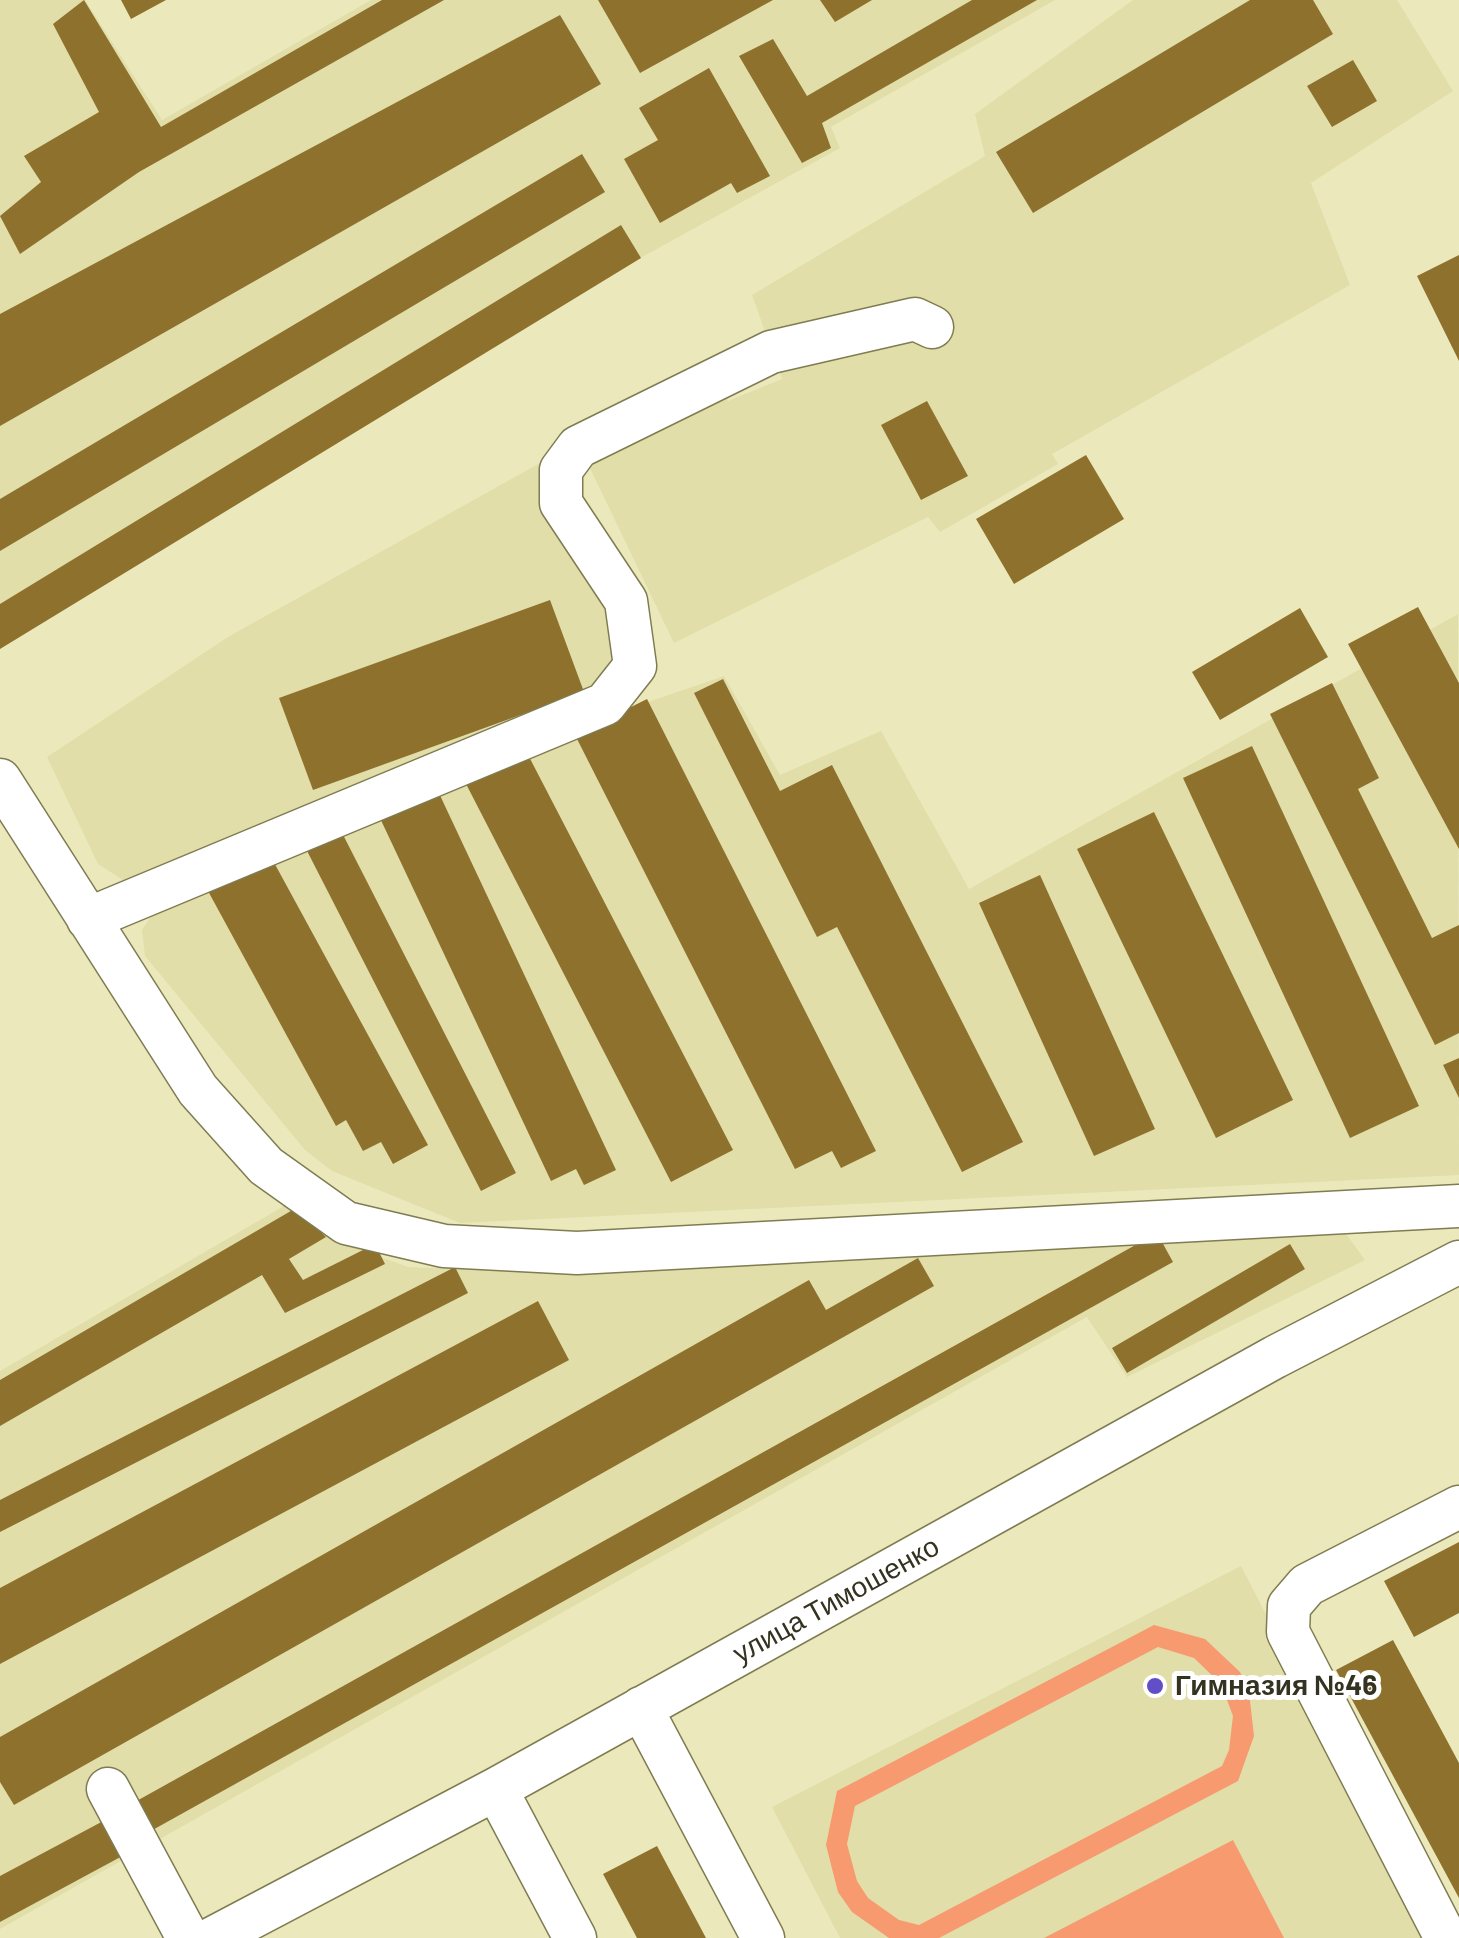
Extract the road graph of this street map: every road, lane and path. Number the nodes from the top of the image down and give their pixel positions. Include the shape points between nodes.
1 (932, 327) dead end
2 (0, 780) edge
3 (88, 919) junction
4 (1459, 1206) edge
5 (1459, 1262) edge
6 (1459, 1506) edge
7 (642, 1708) junction
8 (108, 1789) dead end
9 (496, 1790) junction
10 (188, 1938) edge
11 (213, 1938) edge
12 (575, 1938) edge
13 (763, 1938) edge
14 (1446, 1938) edge

1 - 3 street via 915,319 771,352 578,447 562,470 562,503 626,601 636,666 605,704
2 - 3 street
3 - 4 street via 198,1090 266,1166 346,1223 444,1246 577,1253
5 - 7 street, улица Тимошенко via 1275,1356
6 - 14 street via 1308,1584 1288,1606 1288,1632
7 - 9 street, улица Тимошенко
7 - 13 street
8 - 10 street
9 - 11 street, улица Тимошенко
9 - 12 street

